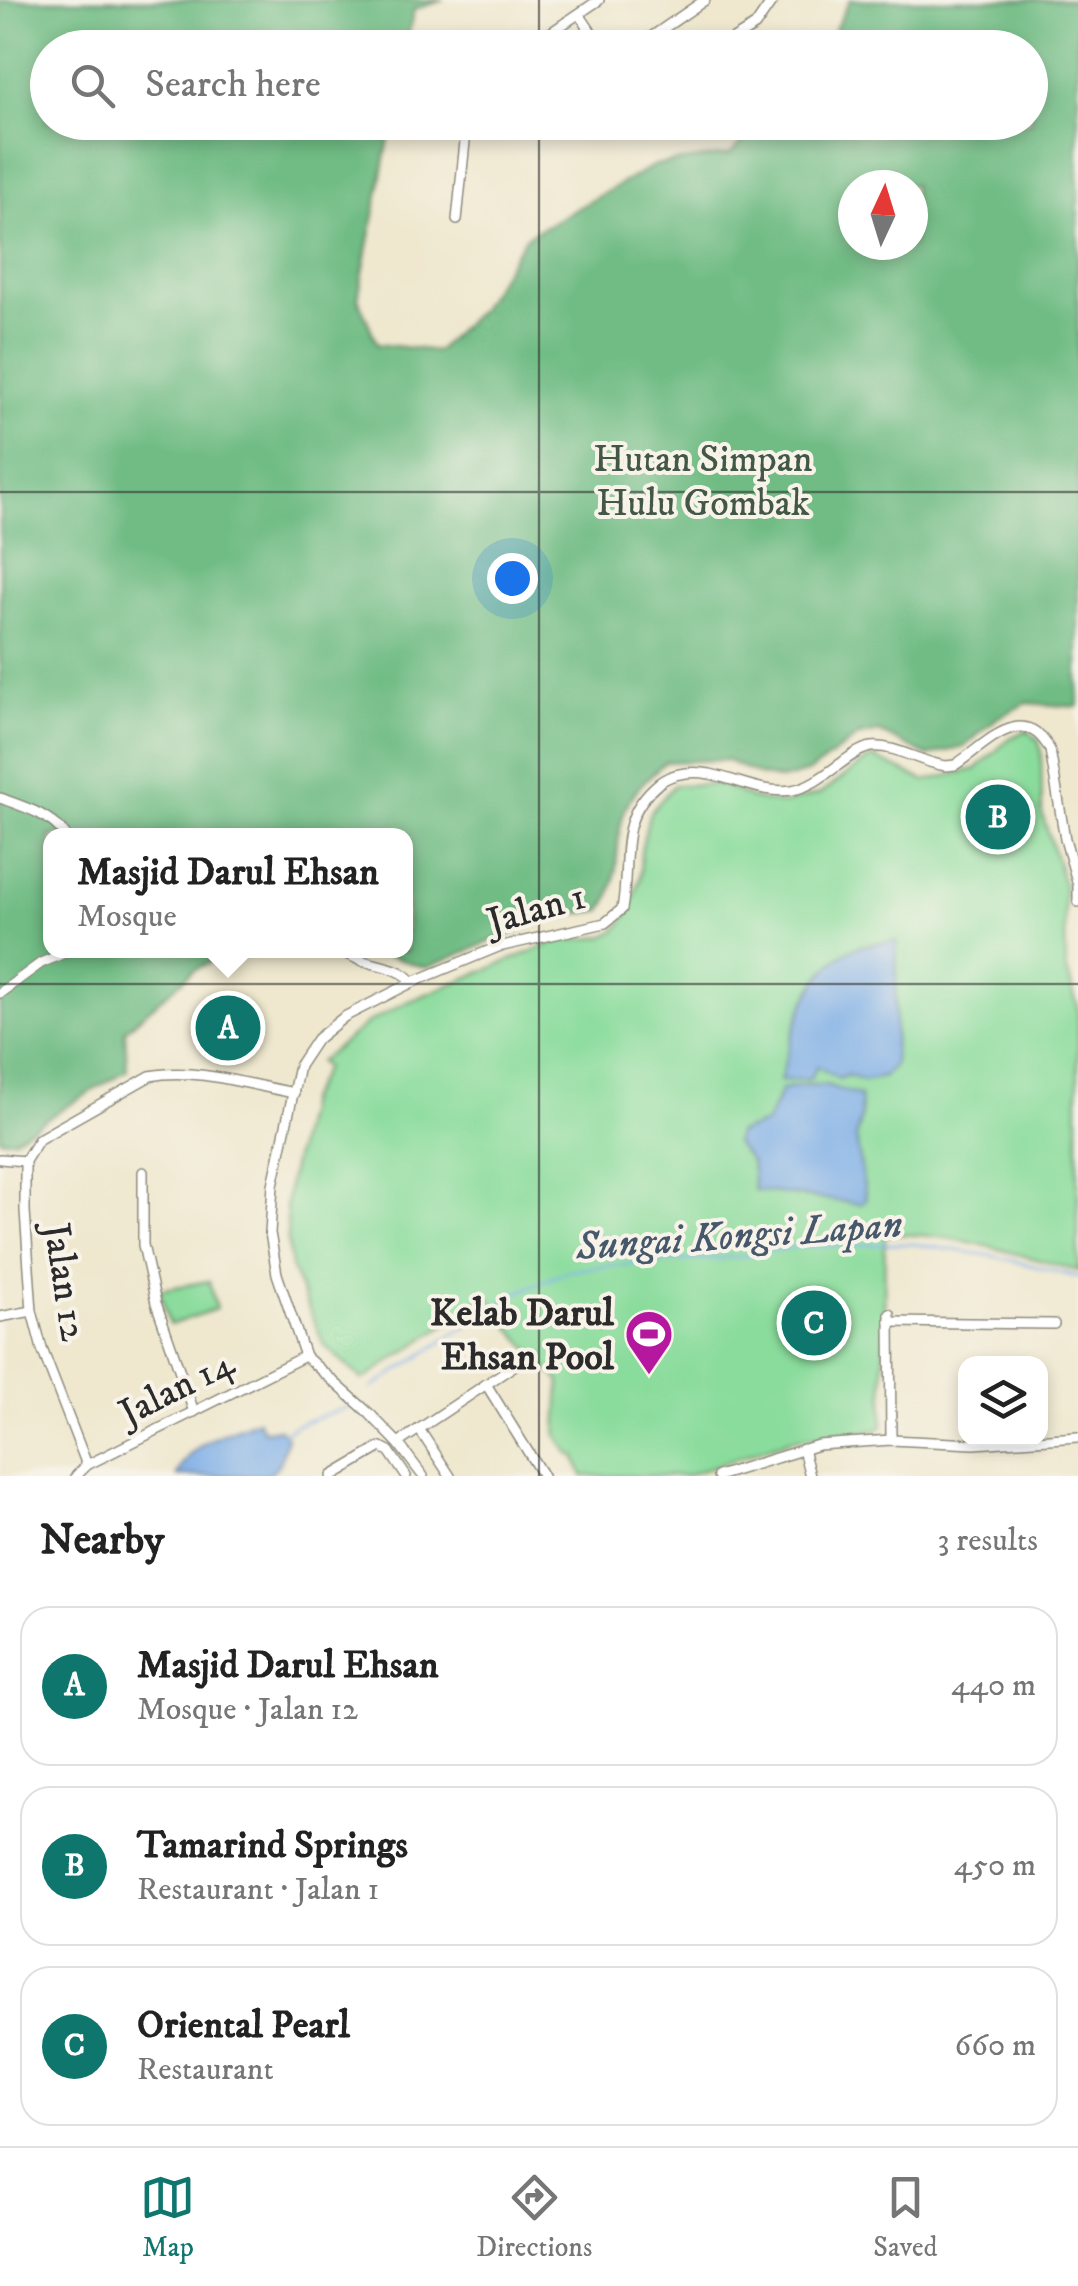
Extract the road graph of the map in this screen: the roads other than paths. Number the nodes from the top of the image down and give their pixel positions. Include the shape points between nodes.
1 (599, 0) edge
2 (705, 0) edge
3 (773, 0) edge
4 (579, 14) junction
5 (555, 30) edge
6 (590, 30) edge
7 (661, 30) edge
8 (748, 30) edge
9 (465, 140) edge
10 (457, 220) dead end
11 (0, 798) edge
12 (60, 828) edge
13 (1078, 902) edge
14 (52, 958) edge
15 (352, 958) edge
16 (414, 982) junction
17 (0, 993) edge
18 (294, 1093) junction
19 (0, 1159) edge
20 (25, 1161) junction
21 (143, 1172) dead end
22 (32, 1311) junction
23 (0, 1317) edge
24 (1054, 1324) dead end
25 (305, 1356) junction
26 (527, 1357) dead end
27 (486, 1384) junction
28 (194, 1412) junction
29 (419, 1429) junction
30 (1078, 1436) edge
31 (891, 1440) junction
32 (398, 1442) junction
33 (803, 1449) junction
34 (87, 1465) junction
35 (76, 1476) edge
36 (332, 1476) edge
37 (406, 1476) edge
38 (423, 1476) edge
39 (450, 1476) edge
40 (543, 1476) edge
41 (718, 1476) edge
42 (810, 1476) edge

1 - 4 street
2 - 7 street
3 - 8 street
4 - 5 street
4 - 6 street
9 - 10 street
11 - 12 street
13 - 16 street, Jalan 1 via 1050,750 1029,727 1017,726 955,764 864,748 811,786 790,790 707,774 666,778 638,802 632,819 622,909 605,922 498,947
14 - 17 street
15 - 16 street via 405,972
16 - 18 street, Jalan 1 via 344,1017 317,1039 299,1066
18 - 20 street via 187,1075 150,1076 39,1138
18 - 25 street, Jalan 1 via 273,1185 270,1233
19 - 20 street
20 - 22 street, Jalan 12
21 - 28 street via 147,1264
22 - 23 street
22 - 34 street, Jalan 12
24 - 31 street via 890,1318
25 - 28 street, Jalan 14
25 - 32 street
26 - 27 street
27 - 29 street
27 - 40 street
28 - 34 street, Jalan 14
29 - 32 street
29 - 39 street
30 - 31 street via 974,1444
31 - 33 street
32 - 38 street
33 - 41 street
33 - 42 street
34 - 35 street, Jalan 14
36 - 37 street via 381,1447

